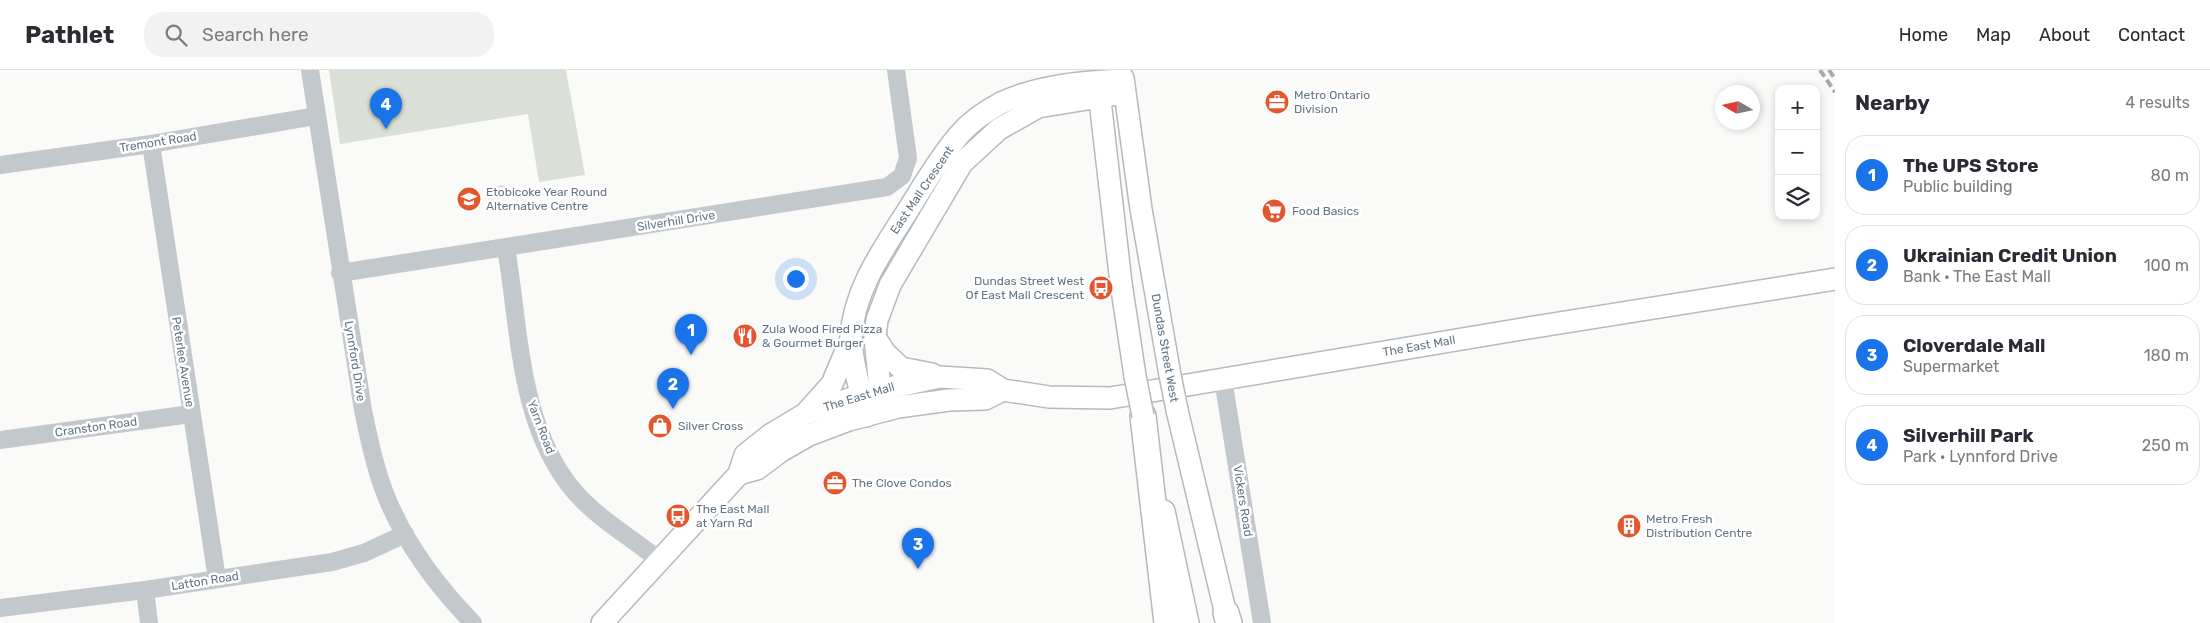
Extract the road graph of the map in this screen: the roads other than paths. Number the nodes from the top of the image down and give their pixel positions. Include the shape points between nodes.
1 (310, 70) edge
2 (896, 70) edge
3 (1124, 81) edge
4 (1098, 82) edge
5 (316, 116) junction
6 (150, 144) junction
7 (0, 165) edge
8 (506, 248) junction
9 (340, 273) junction
10 (1835, 279) edge
11 (875, 337) junction
12 (851, 339) junction
13 (940, 377) junction
14 (1223, 379) junction
15 (1002, 390) junction
16 (871, 392) junction
17 (876, 413) junction
18 (192, 414) junction
19 (805, 414) junction
20 (1143, 416) junction
21 (0, 440) edge
22 (739, 474) junction
23 (405, 534) junction
24 (660, 561) junction
25 (217, 579) junction
26 (145, 590) junction
27 (0, 608) edge
28 (1228, 620) edge
29 (149, 623) edge
30 (473, 623) edge
31 (602, 623) edge
32 (1166, 623) edge
33 (1188, 623) edge
34 (1262, 623) edge

1 - 5 street, Lynnford Drive
2 - 8 street, Silverhill Drive via 908,158 902,176 887,187
3 - 4 main road, East Mall Crescent
3 - 28 main road, Dundas Street West, bridge via 1141,209 1176,410
4 - 11 main road, East Mall Crescent via 1038,107 999,129 962,163 890,286 877,320
4 - 12 main road, East Mall Crescent via 1026,93 1000,104 959,134 931,172 872,269 859,299
4 - 20 main road, bridge via 1121,283
5 - 6 street, Tremont Road
5 - 9 street, Lynnford Drive
6 - 7 street, Tremont Road
6 - 18 street, Peterlee Avenue
8 - 9 street, Silverhill Drive
8 - 24 street, Yarn Road via 529,394 547,446 574,490 586,503
9 - 23 street, Lynnford Drive via 374,461
10 - 14 main road, The East Mall
11 - 13 main road via 885,353 901,368
11 - 16 main road, East Mall Crescent
12 - 16 main road, East Mall Crescent
12 - 19 main road via 832,384
13 - 15 main road, The East Mall via 986,380
13 - 16 main road, The East Mall
14 - 15 main road, The East Mall via 1110,398 1049,397
14 - 34 street, Vickers Road
15 - 17 main road, The East Mall via 985,400 949,400
16 - 17 main road, East Mall Crescent
16 - 19 main road, The East Mall
17 - 22 main road, The East Mall via 809,435 758,469
18 - 21 street, Cranston Road
18 - 25 street, Peterlee Avenue
19 - 22 main road, The East Mall via 745,455
20 - 32 highway
20 - 33 main road
22 - 24 main road, The East Mall
23 - 25 street, Latton Road via 340,560
23 - 30 street, Lynnford Drive via 451,600
24 - 31 main road, The East Mall
25 - 26 street, Latton Road
26 - 27 street, Latton Road
26 - 29 street

